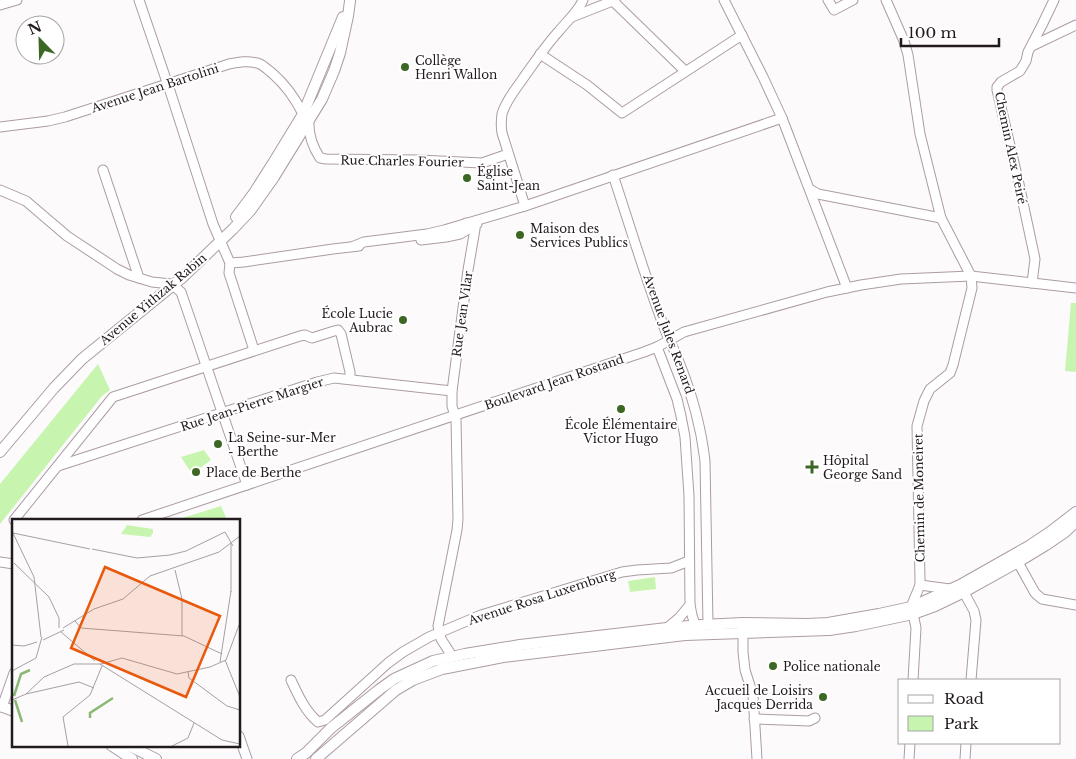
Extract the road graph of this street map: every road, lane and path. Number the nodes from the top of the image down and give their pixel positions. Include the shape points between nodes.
1 (17, 0) edge
2 (139, 0) edge
3 (350, 0) edge
4 (724, 0) edge
5 (828, 0) edge
6 (853, 0) edge
7 (1054, 0) edge
8 (614, 1) edge
9 (887, 2) edge
10 (581, 3) edge
11 (595, 4) edge
12 (0, 5) edge
13 (572, 17) junction
14 (1042, 25) junction
15 (1076, 25) edge
16 (742, 35) junction
17 (1054, 35) junction
18 (1032, 46) junction
19 (540, 54) junction
20 (685, 72) junction
21 (168, 84) junction
22 (308, 114) junction
23 (782, 118) junction
24 (0, 128) edge
25 (300, 134) junction
26 (508, 154) junction
27 (103, 170) dead end
28 (613, 176) junction
29 (0, 190) edge
30 (811, 190) junction
31 (837, 197) junction
32 (525, 206) junction
33 (818, 208) junction
34 (941, 218) junction
35 (468, 225) junction
36 (460, 234) junction
37 (220, 238) junction
38 (354, 246) junction
39 (471, 255) junction
40 (230, 263) junction
41 (841, 270) junction
42 (971, 276) junction
43 (139, 278) junction
44 (1032, 283) junction
45 (170, 284) junction
46 (847, 288) junction
47 (1076, 288) edge
48 (827, 292) junction
49 (669, 340) junction
50 (657, 347) junction
51 (254, 350) junction
52 (207, 366) junction
53 (350, 380) junction
54 (452, 391) junction
55 (222, 413) junction
56 (455, 417) junction
57 (0, 444) edge
58 (0, 452) edge
59 (58, 466) junction
60 (247, 485) junction
61 (689, 496) junction
62 (705, 496) junction
63 (1076, 512) edge
64 (164, 517) edge
65 (15, 519) edge
66 (149, 519) edge
67 (1076, 522) edge
68 (1016, 558) junction
69 (690, 561) junction
70 (670, 568) junction
71 (690, 573) junction
72 (920, 585) junction
73 (962, 588) junction
74 (950, 589) junction
75 (690, 605) junction
76 (1076, 605) edge
77 (912, 610) junction
78 (668, 628) junction
79 (703, 628) junction
80 (743, 628) junction
81 (440, 636) junction
82 (452, 656) junction
83 (440, 659) junction
84 (12, 678) edge
85 (913, 679) edge
86 (971, 679) edge
87 (291, 680) dead end
88 (1, 707) edge
89 (815, 718) dead end
90 (754, 719) junction
91 (240, 739) edge
92 (910, 744) edge
93 (966, 744) edge
94 (112, 746) edge
95 (130, 746) edge
96 (132, 759) edge
97 (156, 759) edge
98 (247, 759) edge
99 (297, 759) edge
100 (316, 759) edge
101 (757, 759) edge
102 (909, 759) edge
103 (965, 759) edge

1 - 12 street
2 - 21 street
3 - 22 main road, Avenue Yithzak Rabin
3 - 22 main road, Avenue Yithzak Rabin via 334,71 322,99
4 - 16 street
5 - 6 street via 834,10
7 - 14 street, Chemin Alex Peiré
8 - 11 street
8 - 20 street
9 - 34 street via 908,55 920,134
10 - 11 street
10 - 13 street
11 - 13 street
13 - 19 street
14 - 17 street
14 - 18 street, Chemin Alex Peiré
15 - 17 street
16 - 20 street
16 - 23 street
17 - 18 street
18 - 44 street, Chemin Alex Peiré via 1020,71 1001,82 996,90 1035,259
19 - 20 street via 587,84 622,114
19 - 26 street via 509,98 502,115 502,134
21 - 22 street, Avenue Jean Bartolini via 242,61 262,64 283,83
21 - 24 street, Avenue Jean Bartolini via 65,117
21 - 37 street
22 - 25 main road, Avenue Yithzak Rabin
22 - 25 street, Rue Charles Fourier
23 - 28 street
23 - 30 street
25 - 26 street, Rue Charles Fourier via 320,158 326,159 482,163
25 - 37 main road, Avenue Yithzak Rabin
25 - 37 main road, Avenue Yithzak Rabin via 250,211
26 - 32 street
27 - 43 street
28 - 32 street
28 - 49 street, Avenue Jules Renard
29 - 43 street via 26,201 67,236 117,269
30 - 31 street
30 - 33 street
31 - 33 street via 821,201
31 - 34 street
32 - 35 street
33 - 41 street
34 - 42 street
35 - 36 street
35 - 38 street
35 - 39 street, Rue Jean Vilar via 475,229
36 - 38 street
36 - 39 street
37 - 40 street
37 - 45 main road, Avenue Yithzak Rabin
38 - 40 street
39 - 54 street, Rue Jean Vilar
40 - 51 street via 229,273
41 - 46 street
41 - 48 street via 838,281
42 - 44 street, Boulevard Jean Rostand
42 - 46 street, Boulevard Jean Rostand via 901,279
42 - 72 street, Chemin de Moneiret via 972,288 953,364 950,372 930,389 917,426
43 - 45 street
44 - 47 street, Boulevard Jean Rostand
45 - 52 street via 181,292 185,300
45 - 57 main road, Avenue Yithzak Rabin via 69,363
45 - 58 main road, Avenue Yithzak Rabin via 82,359
46 - 48 street, Boulevard Jean Rostand
48 - 49 street, Boulevard Jean Rostand via 684,332
49 - 50 street, Boulevard Jean Rostand
49 - 62 street, Avenue Jules Renard via 687,381 702,438
50 - 56 street, Boulevard Jean Rostand
50 - 61 street, Avenue Jules Renard via 683,422
51 - 52 street
51 - 53 street via 300,336 312,338 338,330 343,340
52 - 55 street
52 - 59 street via 113,397
53 - 54 street, Rue Jean-Pierre Margier
53 - 55 street, Rue Jean-Pierre Margier via 334,378 317,382
54 - 56 street, Rue Jean Vilar
55 - 59 street, Rue Jean-Pierre Margier
55 - 60 street
56 - 60 street, Boulevard Jean Rostand
56 - 81 street, Rue Jean Vilar via 458,519 439,621
59 - 65 street
60 - 64 street, Boulevard Jean Rostand
61 - 62 street
61 - 69 street, Avenue Jules Renard
62 - 79 street, Avenue Jules Renard
63 - 68 main road
64 - 66 street, Boulevard Jean Rostand
67 - 68 main road via 1046,545
68 - 73 main road
68 - 76 street via 1035,593 1042,599
69 - 70 street, Avenue Rosa Luxemburg
69 - 71 street, Avenue Jules Renard
70 - 71 street, Avenue Rosa Luxemburg
70 - 81 street, Avenue Rosa Luxemburg via 622,572 481,615
71 - 75 street, Avenue Jules Renard
72 - 74 street
72 - 77 street, Chemin de Moneiret
73 - 74 main road
73 - 77 main road via 935,606
73 - 86 street via 976,620
74 - 77 main road
75 - 78 street
75 - 79 street, Avenue Jules Renard via 692,615
77 - 80 main road via 828,623
77 - 85 street via 916,628
78 - 79 main road
78 - 82 main road
79 - 80 main road
79 - 100 main road via 685,634 503,657 433,672 396,690
80 - 90 street via 744,670 753,694
81 - 82 street
81 - 83 street, Rue Jean Vilar
81 - 87 street, Avenue Rosa Luxemburg via 403,652 325,720 318,722 312,718
82 - 83 main road
83 - 99 main road via 394,679
84 - 88 street
89 - 90 street via 809,721
90 - 101 street
91 - 98 street
92 - 102 street
93 - 103 street
94 - 96 main road
95 - 97 main road

